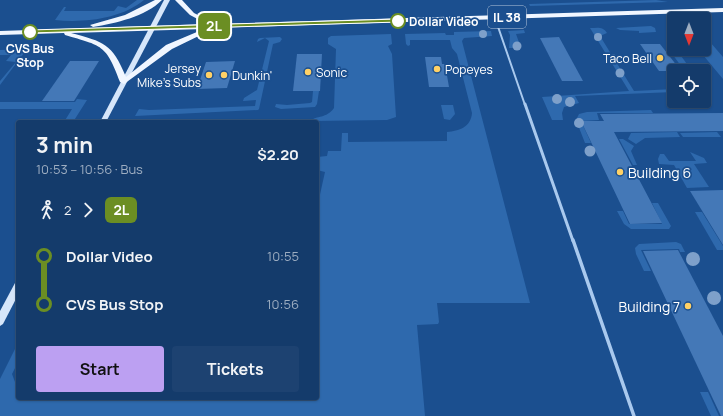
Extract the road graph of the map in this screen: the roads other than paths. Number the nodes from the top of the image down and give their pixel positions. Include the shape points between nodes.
1 (158, 0) edge
2 (167, 0) edge
3 (178, 0) edge
4 (723, 10) edge
5 (495, 18) junction
6 (215, 26) junction
7 (152, 28) junction
8 (55, 31) junction
9 (0, 33) edge
10 (124, 82) junction
11 (104, 120) edge
12 (16, 290) edge
13 (0, 321) edge
14 (634, 416) edge

1 - 8 main road via 148,8 119,20
2 - 7 main road
3 - 6 main road via 192,14
4 - 5 main road, IL 38
5 - 6 main road, IL 38
5 - 14 lane
6 - 7 main road, IL 38
6 - 10 main road via 169,47
7 - 8 main road, IL 38
7 - 10 main road
8 - 9 main road, IL 38
8 - 10 main road via 99,43 109,49
10 - 11 main road
12 - 13 main road

